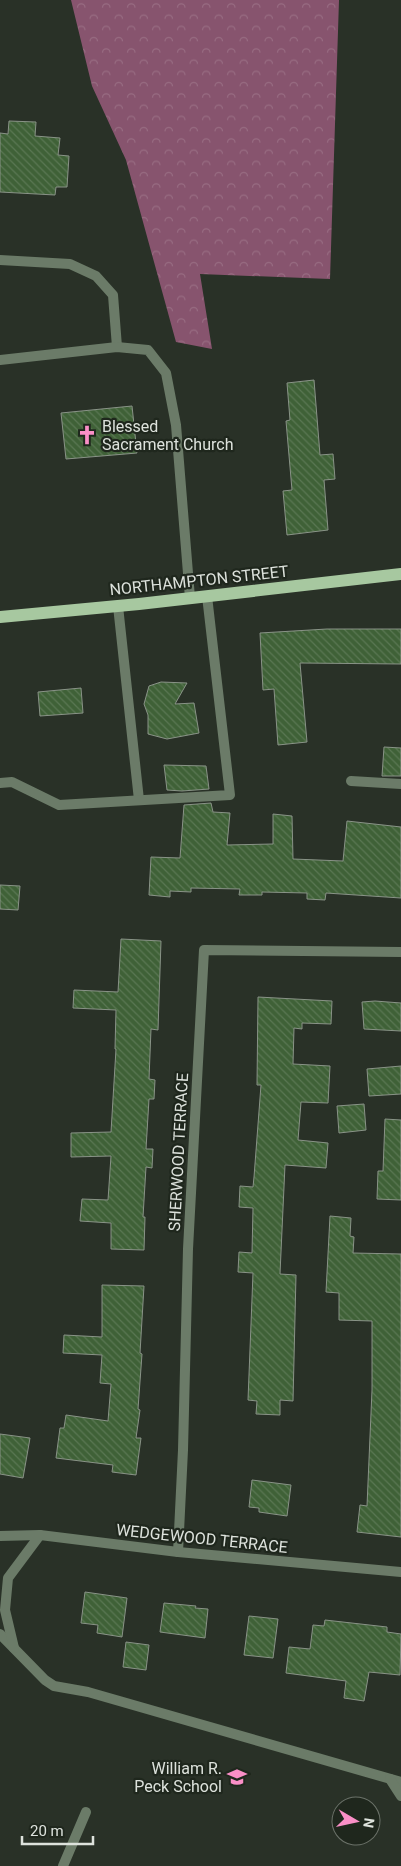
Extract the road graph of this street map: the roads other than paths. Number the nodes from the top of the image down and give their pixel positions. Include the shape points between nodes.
1 (0, 260) edge
2 (117, 347) junction
3 (0, 360) edge
4 (401, 574) edge
5 (207, 596) junction
6 (190, 598) junction
7 (118, 606) junction
8 (0, 618) edge
9 (352, 781) dead end
10 (0, 783) edge
11 (401, 784) edge
12 (139, 800) junction
13 (401, 952) edge
14 (40, 1535) junction
15 (0, 1536) edge
16 (178, 1552) junction
17 (401, 1572) edge
18 (0, 1634) edge
19 (14, 1648) junction
20 (390, 1779) junction
21 (401, 1782) edge
22 (401, 1796) edge
23 (86, 1812) dead end
24 (63, 1866) edge

1 - 2 street via 70,264 96,276 114,295
2 - 3 street
2 - 6 street via 148,350 166,373 176,425
4 - 5 main road, NORTHAMPTON STREET
5 - 6 main road, NORTHAMPTON STREET
5 - 12 street via 230,794
6 - 7 main road, NORTHAMPTON STREET
7 - 8 main road, NORTHAMPTON STREET
7 - 12 street
9 - 11 street
10 - 12 street via 12,782 59,806
13 - 16 street, SHERWOOD TERRACE via 204,950 188,1249
14 - 15 street, WEDGEWOOD TERRACE
14 - 16 street, WEDGEWOOD TERRACE
14 - 19 street via 8,1578 4,1610
16 - 17 street, WEDGEWOOD TERRACE
18 - 19 street
19 - 20 street via 54,1686 88,1692
20 - 21 street
20 - 22 street
23 - 24 street

